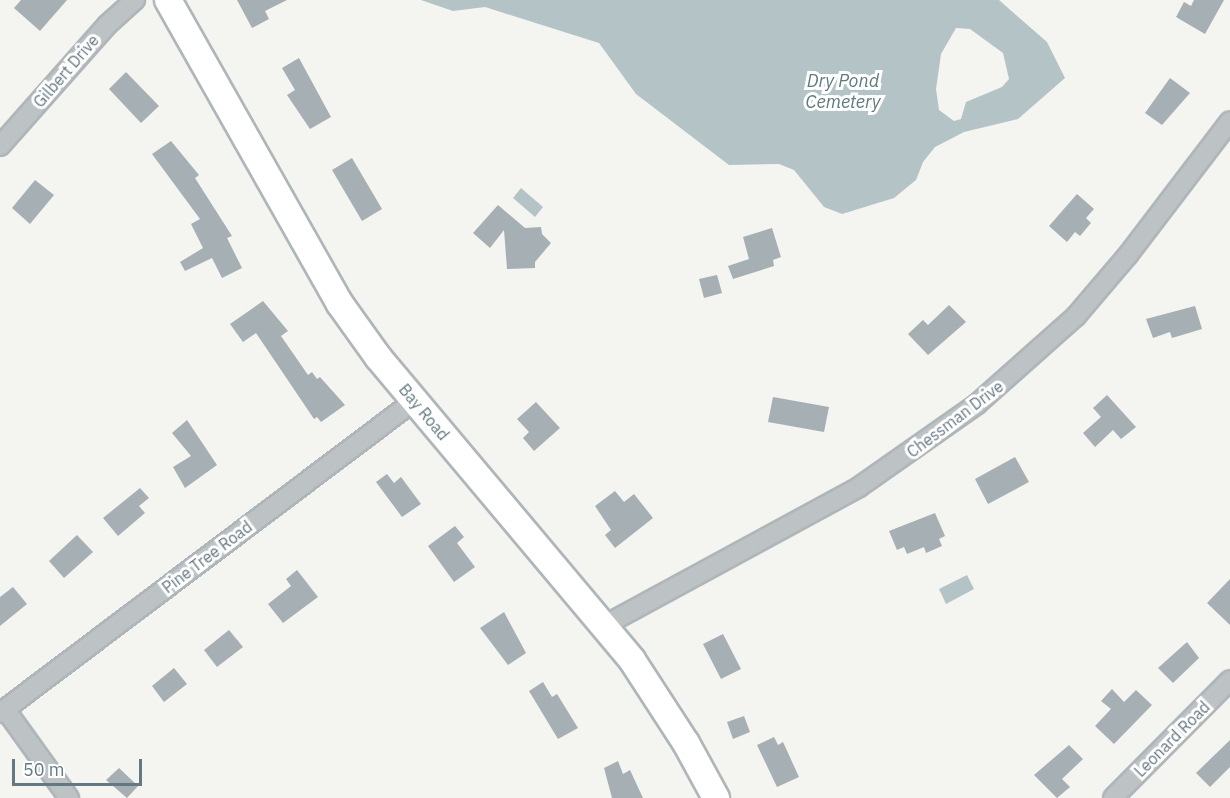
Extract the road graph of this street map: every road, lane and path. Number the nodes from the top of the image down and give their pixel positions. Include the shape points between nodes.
1 (135, 0) edge
2 (168, 0) edge
3 (1230, 121) edge
4 (0, 146) edge
5 (414, 400) junction
6 (605, 625) junction
7 (1230, 680) edge
8 (3, 711) edge
9 (69, 798) edge
10 (716, 798) edge
11 (1113, 798) edge

1 - 4 street, Gilbert Drive via 107,25
2 - 5 main road, Bay Road via 340,304
3 - 6 street, Chessman Drive via 1128,255 1076,316 978,404 859,487
5 - 6 main road, Bay Road
5 - 8 street, Pine Tree Road
6 - 10 main road, Bay Road via 652,687
7 - 11 street, Leonard Road
8 - 9 street

